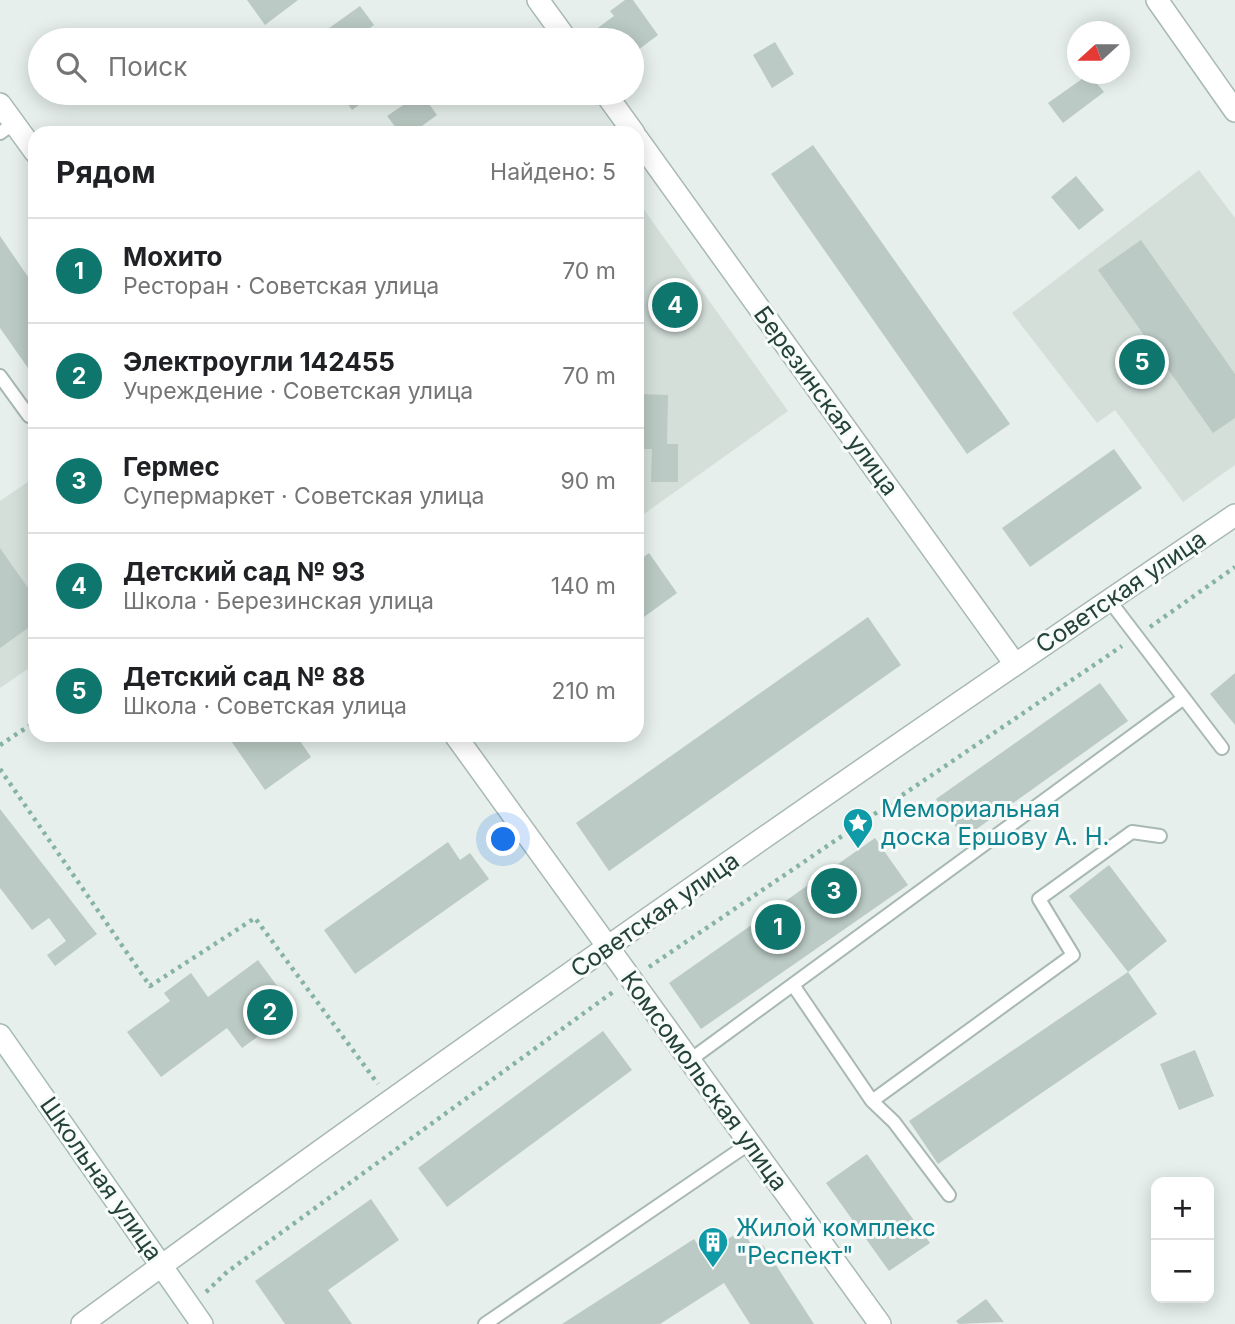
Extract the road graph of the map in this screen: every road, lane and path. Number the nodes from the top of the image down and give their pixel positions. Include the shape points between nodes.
1 (538, 0) edge
2 (1157, 0) edge
3 (558, 28) edge
4 (0, 104) edge
5 (614, 105) edge
6 (1235, 111) edge
7 (629, 126) edge
8 (7, 128) edge
9 (28, 146) edge
10 (644, 148) edge
11 (0, 376) edge
12 (28, 415) edge
13 (1235, 515) edge
14 (1235, 567) edge
15 (1109, 600) junction
16 (1137, 636) junction
17 (1015, 664) junction
18 (1184, 698) junction
19 (28, 727) edge
20 (460, 742) edge
21 (0, 745) edge
22 (1222, 748) dead end
23 (0, 769) edge
24 (1160, 836) dead end
25 (608, 947) junction
26 (631, 979) junction
27 (793, 985) junction
28 (0, 1035) edge
29 (690, 1060) junction
30 (872, 1101) junction
31 (391, 1102) junction
32 (750, 1143) junction
33 (949, 1195) dead end
34 (161, 1266) junction
35 (196, 1316) edge
36 (82, 1324) edge
37 (485, 1324) edge
38 (880, 1324) edge

1 - 3 street
2 - 6 street
4 - 8 street
5 - 7 street
8 - 9 street
10 - 17 street, Березинская улица
11 - 12 lane
13 - 15 street, Советская улица
14 - 16 path
15 - 16 lane
15 - 17 street, Советская улица
16 - 18 lane
16 - 26 path
17 - 25 street, Советская улица
18 - 22 lane
18 - 27 lane
19 - 21 path
20 - 25 street, Комсомольская улица
23 - 31 path via 150,986 255,918
24 - 30 lane via 1132,832 1039,899 1073,955
25 - 26 street, Комсомольская улица
25 - 31 street, Советская улица
26 - 29 street, Комсомольская улица
26 - 35 path via 227,1272
27 - 29 lane
27 - 30 lane
28 - 34 street, Школьная улица
29 - 32 street, Комсомольская улица
30 - 33 lane via 894,1122
31 - 34 street, Советская улица
32 - 37 lane
32 - 38 street, Комсомольская улица
34 - 35 street, Школьная улица
34 - 36 street, Советская улица

